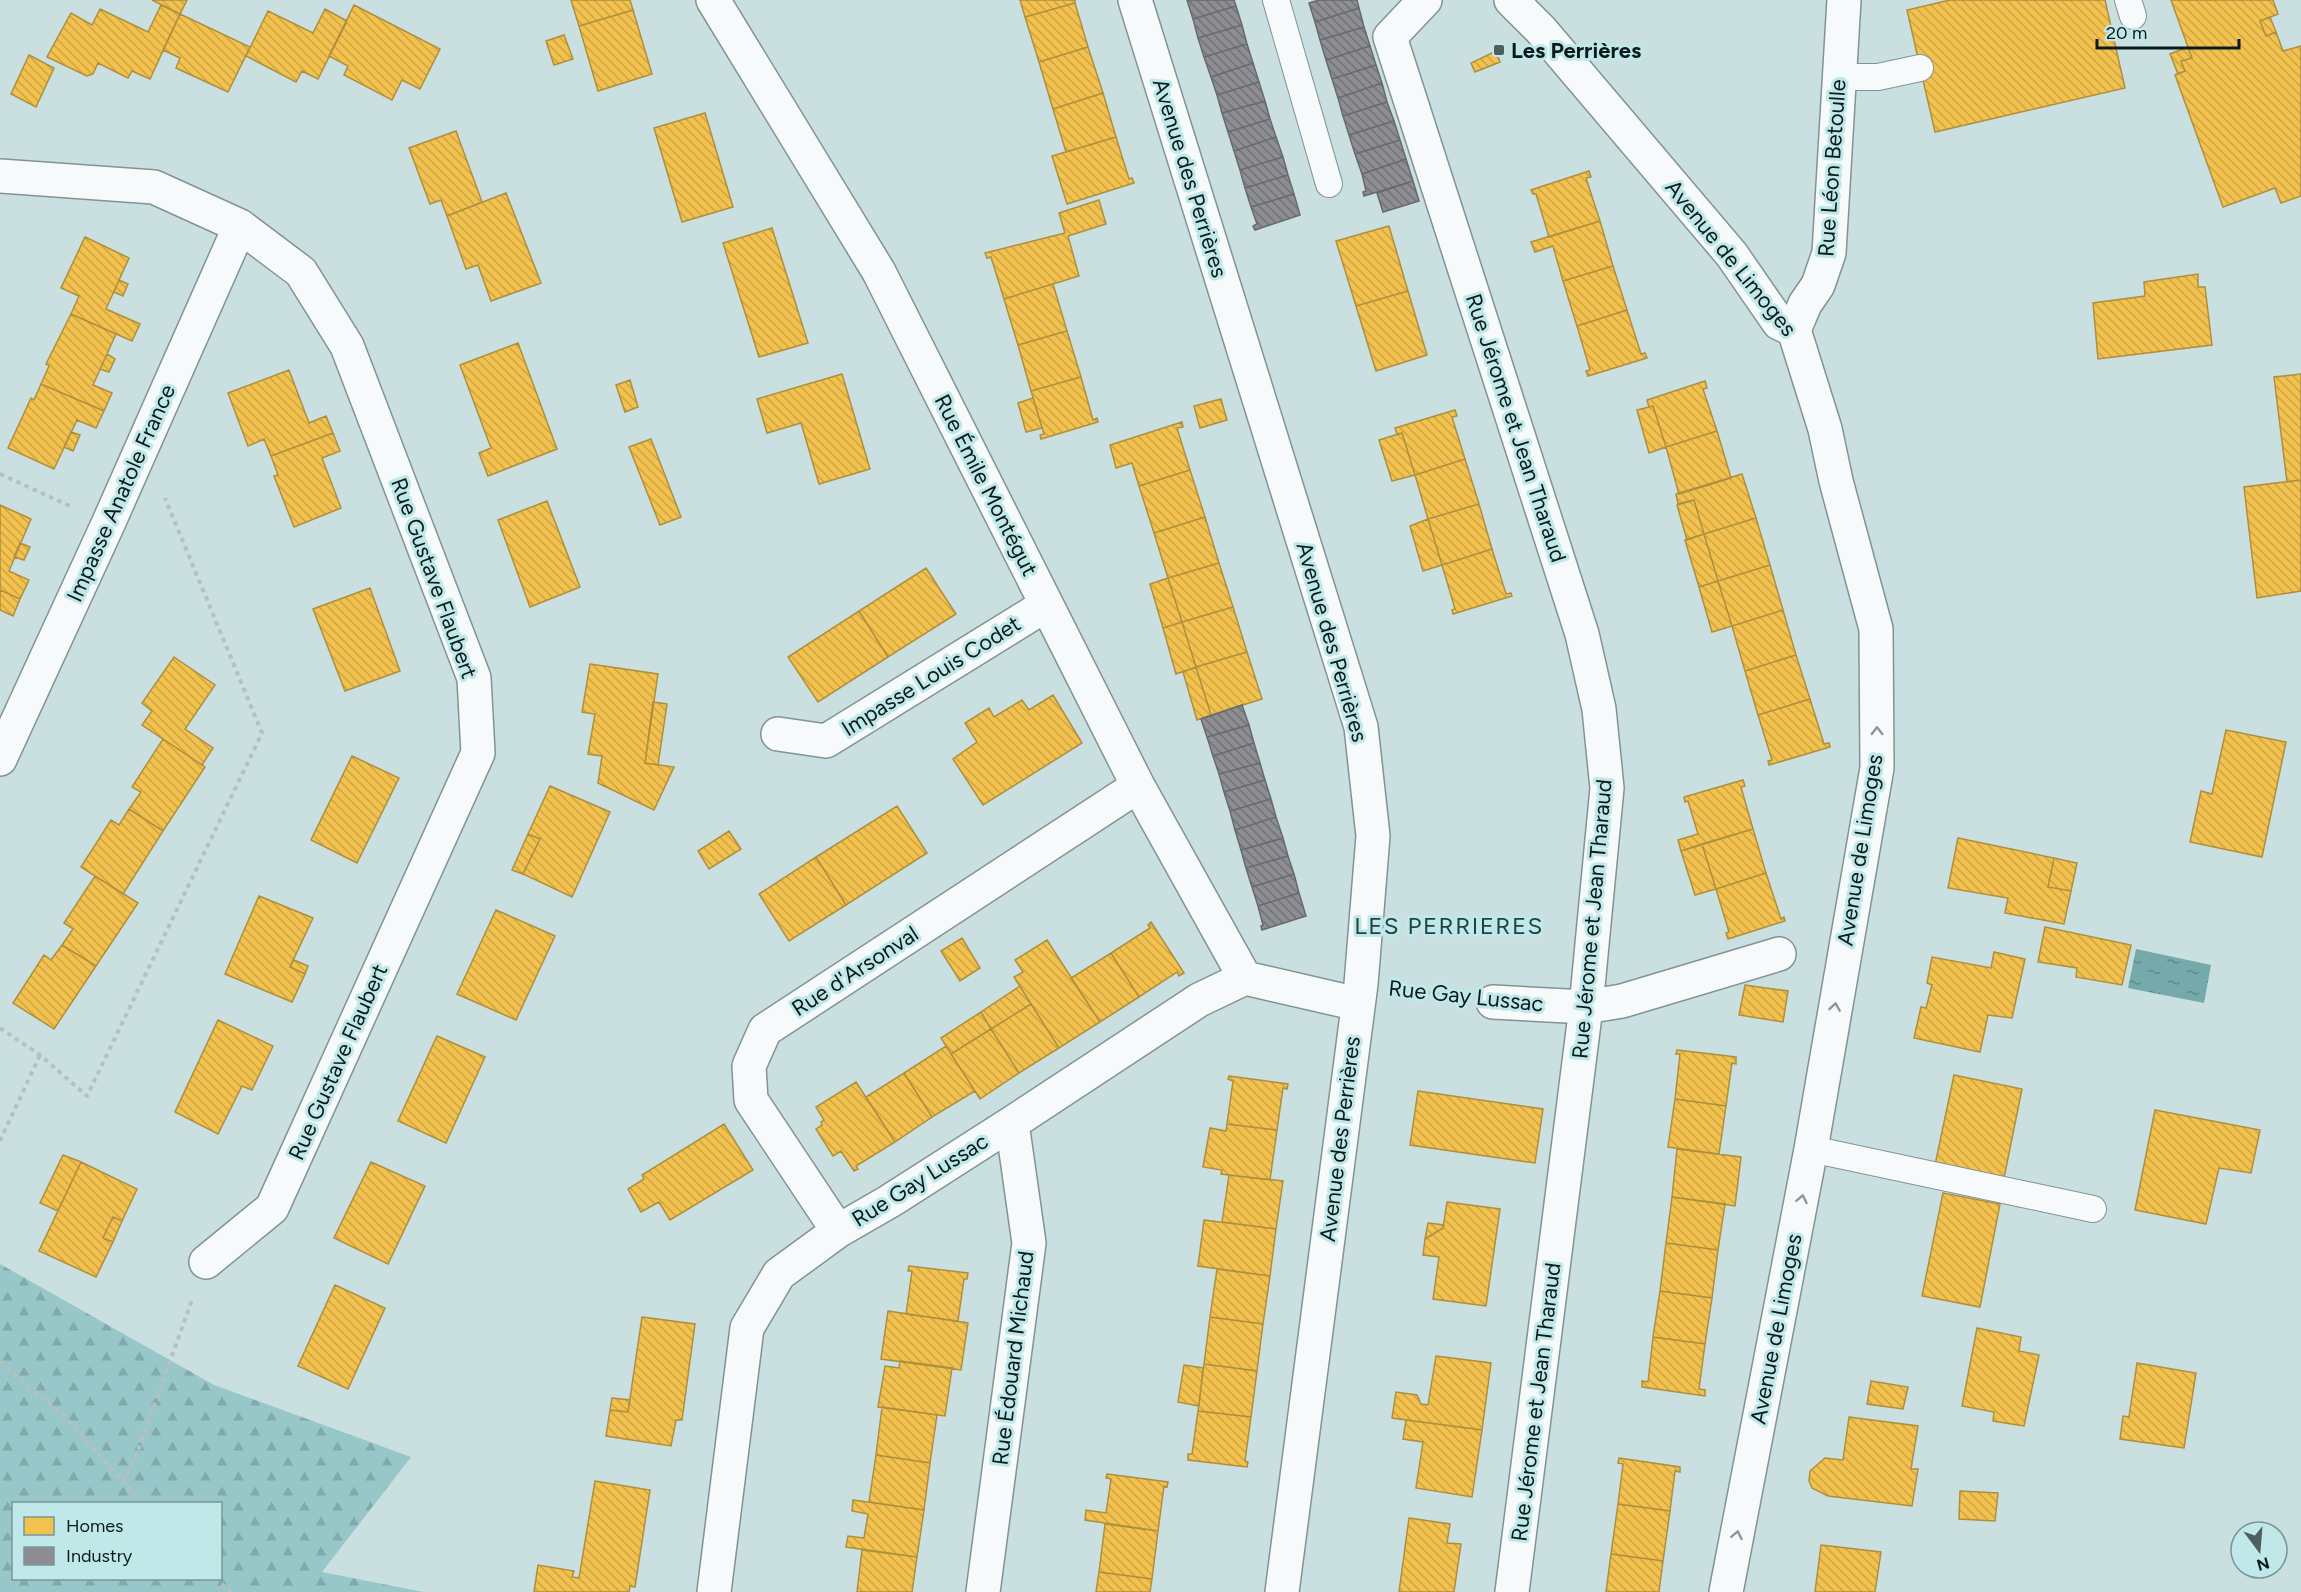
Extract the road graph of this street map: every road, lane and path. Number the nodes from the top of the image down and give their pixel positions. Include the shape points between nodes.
1 (713, 0) edge
2 (1135, 0) edge
3 (1276, 0) edge
4 (1425, 0) edge
5 (1511, 0) edge
6 (1844, 0) edge
7 (1920, 68) dead end
8 (1839, 76) junction
9 (0, 176) edge
10 (1329, 184) dead end
11 (240, 226) junction
12 (1794, 330) junction
13 (143, 444) junction
14 (0, 474) edge
15 (108, 524) junction
16 (1046, 605) junction
17 (778, 735) dead end
18 (0, 759) edge
19 (1138, 786) junction
20 (1779, 954) dead end
21 (1245, 978) junction
22 (1359, 994) junction
23 (1493, 1002) joint
24 (1586, 1007) junction
25 (0, 1028) edge
26 (40, 1055) junction
27 (1012, 1123) junction
28 (0, 1141) edge
29 (1811, 1149) junction
30 (2093, 1209) dead end
31 (838, 1231) junction
32 (206, 1262) joint
33 (0, 1362) edge
34 (123, 1482) junction
35 (142, 1502) edge
36 (217, 1580) edge
37 (231, 1592) edge
38 (714, 1592) edge
39 (983, 1592) edge
40 (1282, 1592) edge
41 (1512, 1592) edge
42 (1726, 1592) edge

1 - 16 street, Rue Émile Montégut via 879,272
2 - 22 street, Avenue des Perrières via 1361,727 1373,836
3 - 10 lane
4 - 24 street, Rue Jérome et Jean Tharaud via 1390,37 1578,623 1599,709 1607,788
5 - 12 street, Avenue de Limoges via 1541,30 1732,255 1779,322
6 - 8 street, Rue Léon Betoulle
7 - 8 lane via 1878,77
8 - 12 street, Rue Léon Betoulle via 1829,253 1818,285
9 - 11 street, Rue Gustave Flaubert via 154,187
11 - 13 street, Impasse Anatole France
11 - 32 street, Rue Gustave Flaubert via 301,272 347,346 474,678 478,753 272,1208
29 -> 12 street, Avenue de Limoges via 1877,768 1876,629 1825,429
13 - 15 street, Impasse Anatole France
13 - 26 path via 262,734 87,1096
14 - 15 path
15 - 18 street, Impasse Anatole France
16 - 17 street, Impasse Louis Codet via 826,741
16 - 19 street, Rue Émile Montégut
19 - 21 street, Rue Émile Montégut
19 - 31 street, Rue d'Arsonval via 765,1030 749,1066 751,1100
20 - 24 street, Rue Gay Lussac via 1622,1001
21 - 22 street, Rue Gay Lussac
21 - 27 street, Rue Gay Lussac via 1199,1000
22 - 23 path, Rue Gay Lussac
22 - 40 street, Avenue des Perrières
23 - 24 street, Rue Gay Lussac
24 - 41 street, Rue Jérome et Jean Tharaud
25 - 26 path
26 - 28 path
27 - 31 street, Rue Gay Lussac
27 - 39 street, Rue Édouard Michaud via 1029,1243
29 - 30 lane
42 -> 29 street, Avenue de Limoges
31 - 38 street, Rue Gay Lussac via 779,1274 747,1328
32 - 34 path
33 - 34 path via 66,1418
34 - 35 path
36 - 37 path

